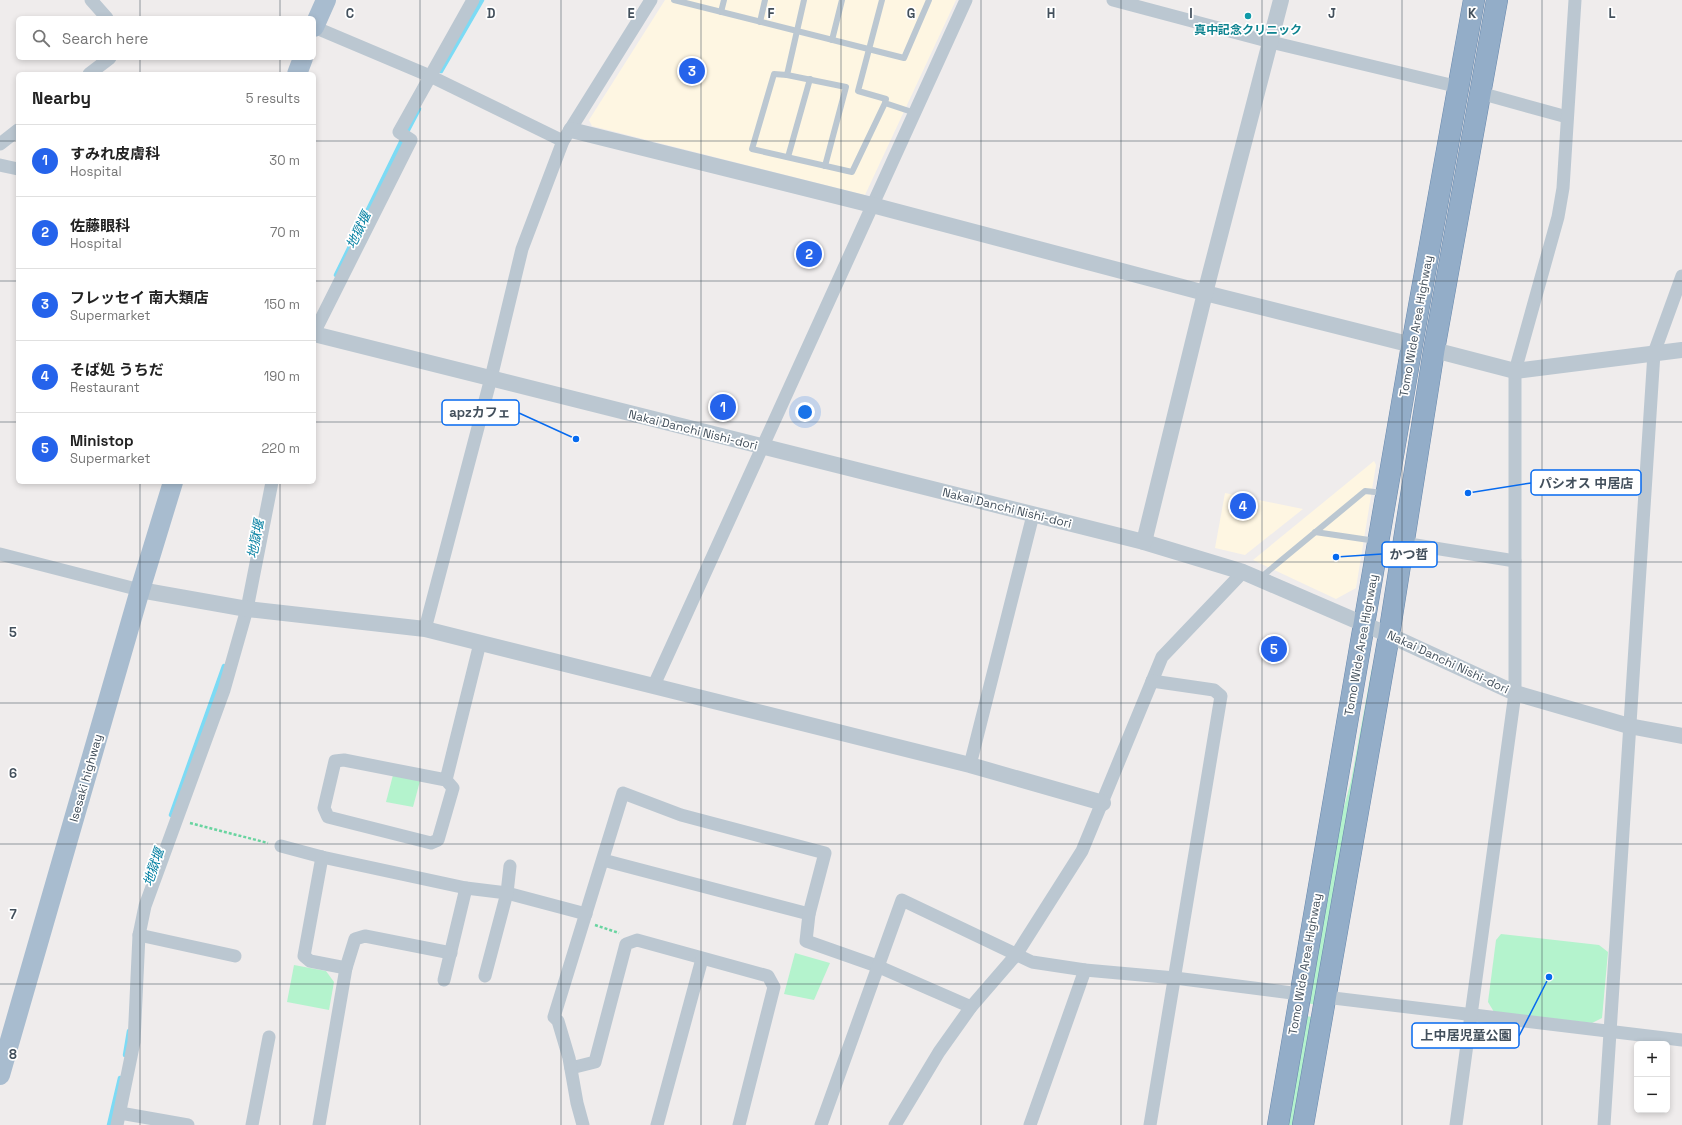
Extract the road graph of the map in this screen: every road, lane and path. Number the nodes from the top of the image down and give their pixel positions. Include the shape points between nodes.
1 (91, 0) edge
2 (326, 0) edge
3 (473, 0) edge
4 (651, 0) edge
5 (674, 0) edge
6 (724, 0) edge
7 (765, 0) edge
8 (804, 0) edge
9 (842, 0) edge
10 (882, 0) edge
11 (929, 0) edge
12 (966, 0) edge
13 (1114, 0) edge
14 (1282, 0) edge
15 (1474, 0) edge
16 (1497, 0) edge
17 (1575, 0) edge
18 (686, 1) edge
19 (721, 12) junction
20 (105, 16) edge
21 (316, 22) edge
22 (760, 22) junction
23 (316, 28) edge
24 (797, 31) junction
25 (832, 40) junction
26 (1271, 42) junction
27 (869, 50) junction
28 (107, 60) edge
29 (302, 60) edge
30 (92, 72) edge
31 (298, 72) edge
32 (787, 74) junction
33 (430, 76) junction
34 (810, 79) junction
35 (846, 87) junction
36 (1460, 87) junction
37 (858, 91) junction
38 (1480, 93) junction
39 (885, 103) junction
40 (914, 113) junction
41 (1567, 117) junction
42 (16, 132) edge
43 (567, 135) junction
44 (0, 144) edge
45 (788, 157) junction
46 (0, 165) edge
47 (825, 166) junction
48 (16, 169) edge
49 (872, 205) junction
50 (1682, 276) edge
51 (1205, 293) junction
52 (316, 330) edge
53 (316, 334) edge
54 (1412, 345) junction
55 (1434, 350) junction
56 (1682, 350) edge
57 (1654, 353) junction
58 (1515, 371) junction
59 (492, 378) junction
60 (762, 447) junction
61 (172, 484) edge
62 (272, 484) edge
63 (1387, 494) junction
64 (1032, 514) junction
65 (1315, 532) junction
66 (1379, 541) junction
67 (1144, 542) junction
68 (1403, 542) junction
69 (0, 554) edge
70 (1515, 561) junction
71 (1243, 572) junction
72 (1259, 579) junction
73 (140, 590) junction
74 (247, 609) junction
75 (1365, 624) junction
76 (425, 629) junction
77 (1389, 635) junction
78 (480, 643) junction
79 (1152, 681) junction
80 (654, 685) junction
81 (1516, 693) junction
82 (1629, 726) junction
83 (1682, 736) edge
84 (970, 765) junction
85 (446, 780) junction
86 (1103, 803) junction
87 (178, 820) junction
88 (281, 846) joint
89 (322, 857) junction
90 (603, 860) junction
91 (510, 866) dead end
92 (466, 888) junction
93 (507, 893) junction
94 (809, 914) junction
95 (585, 918) junction
96 (139, 935) junction
97 (630, 943) junction
98 (451, 953) junction
99 (1016, 955) junction
100 (235, 956) dead end
101 (702, 958) junction
102 (877, 966) junction
103 (346, 968) junction
104 (1085, 970) junction
105 (485, 976) dead end
106 (1175, 978) junction
107 (444, 980) dead end
108 (1300, 994) junction
109 (1326, 997) junction
110 (971, 1007) junction
111 (1471, 1015) junction
112 (1611, 1030) junction
113 (269, 1037) dead end
114 (1682, 1040) edge
115 (571, 1068) junction
116 (0, 1075) edge
117 (119, 1119) edge
118 (188, 1125) edge
119 (252, 1125) edge
120 (319, 1125) edge
121 (583, 1125) edge
122 (657, 1125) edge
123 (739, 1125) edge
124 (820, 1125) edge
125 (894, 1125) edge
126 (1030, 1125) edge
127 (1150, 1125) edge
128 (1278, 1125) edge
129 (1304, 1125) edge
130 (1456, 1125) edge
131 (1604, 1125) edge

1 - 20 street
2 - 21 main road
3 - 33 street
4 - 43 street
5 - 18 lane
6 - 19 lane
7 - 22 lane
8 - 24 lane
9 - 25 lane
10 - 27 lane
11 - 27 lane via 904,58
12 - 40 street
13 - 26 street
14 - 26 street
15 - 36 highway, Tomo Wide Area Highway
16 - 38 highway, Tomo Wide Area Highway
17 - 41 street
18 - 19 lane
19 - 22 lane
22 - 24 lane
23 - 33 street
24 - 25 lane
24 - 32 lane
25 - 27 lane
26 - 36 street
26 - 51 street
27 - 37 lane
28 - 30 street
29 - 31 main road
32 - 34 lane
32 - 45 lane via 774,74 752,149
33 - 43 street
33 - 52 street via 399,132 410,140
34 - 35 lane
34 - 45 lane
35 - 37 lane
35 - 47 lane
36 - 54 highway, Tomo Wide Area Highway
37 - 39 lane via 886,99
38 - 41 street
38 - 55 highway, Tomo Wide Area Highway
39 - 40 lane
39 - 47 lane via 852,172
40 - 49 street
41 - 58 street via 1563,188 1558,217
42 - 44 street
43 - 49 street
43 - 59 street via 522,249
45 - 47 lane
46 - 48 street
49 - 51 street
49 - 60 street
50 - 57 street
51 - 54 street
51 - 67 street
53 - 59 street, Nakai Danchi Nishi-dori
54 - 63 highway, Tomo Wide Area Highway
55 - 58 street
55 - 68 highway, Tomo Wide Area Highway
56 - 57 street
57 - 58 street
57 - 82 street
58 - 70 street
59 - 60 street, Nakai Danchi Nishi-dori
59 - 76 street
60 - 64 street, Nakai Danchi Nishi-dori
60 - 80 street
61 - 73 main road, Isesaki highway
62 - 74 street
63 - 65 lane via 1365,491
63 - 66 highway, Tomo Wide Area Highway
64 - 67 street, Nakai Danchi Nishi-dori
64 - 84 street
65 - 66 lane
65 - 72 lane
66 - 75 highway, Tomo Wide Area Highway
67 - 71 street, Nakai Danchi Nishi-dori
68 - 70 street
68 - 77 highway, Tomo Wide Area Highway
69 - 73 street
70 - 81 street
71 - 72 street, Nakai Danchi Nishi-dori
71 - 79 street via 1162,657
72 - 75 street, Nakai Danchi Nishi-dori
73 - 74 street
73 - 116 main road, Isesaki highway
74 - 76 street
74 - 87 street via 224,690
75 - 77 street, Nakai Danchi Nishi-dori
75 - 108 highway, Tomo Wide Area Highway
76 - 78 street
77 - 81 street, Nakai Danchi Nishi-dori
77 - 109 highway, Tomo Wide Area Highway
78 - 80 street
78 - 85 street
79 - 86 street
79 - 106 street via 1214,690 1221,696
80 - 84 street
81 - 82 street, Nakai Danchi Nishi-dori
81 - 111 street
82 - 83 street, Nakai Danchi Nishi-dori
82 - 112 street
84 - 86 street
85 - 85 street via 453,788 438,840 431,843 328,818 324,808 335,761 344,760
86 - 99 street via 1082,851
87 - 88 path
87 - 96 street via 145,906
88 - 89 street
89 - 92 street
89 - 103 street via 304,956 310,961
90 - 94 street
90 - 94 street via 623,793 681,815 826,854
90 - 95 street
91 - 93 street
92 - 93 street
92 - 98 street
93 - 95 street
93 - 105 street
94 - 102 street via 806,941
95 - 97 path via 626,935
95 - 115 street via 554,1017 558,1021
96 - 100 street
96 - 117 street via 134,1042
97 - 101 street via 637,940
97 - 115 street via 626,944 594,1062
98 - 103 street via 365,936 355,939
98 - 107 street
99 - 102 street via 902,900
99 - 104 street via 1032,962
99 - 110 street
101 - 122 street
101 - 123 street via 768,976 774,986
102 - 110 street
102 - 124 street
103 - 120 street
104 - 106 street
104 - 126 street
106 - 108 street
106 - 127 street
108 - 128 highway, Tomo Wide Area Highway
109 - 111 street
109 - 129 highway, Tomo Wide Area Highway
110 - 125 street via 939,1052
111 - 112 street
111 - 130 street
112 - 114 street
112 - 131 street
113 - 119 street
115 - 121 street
117 - 118 street

